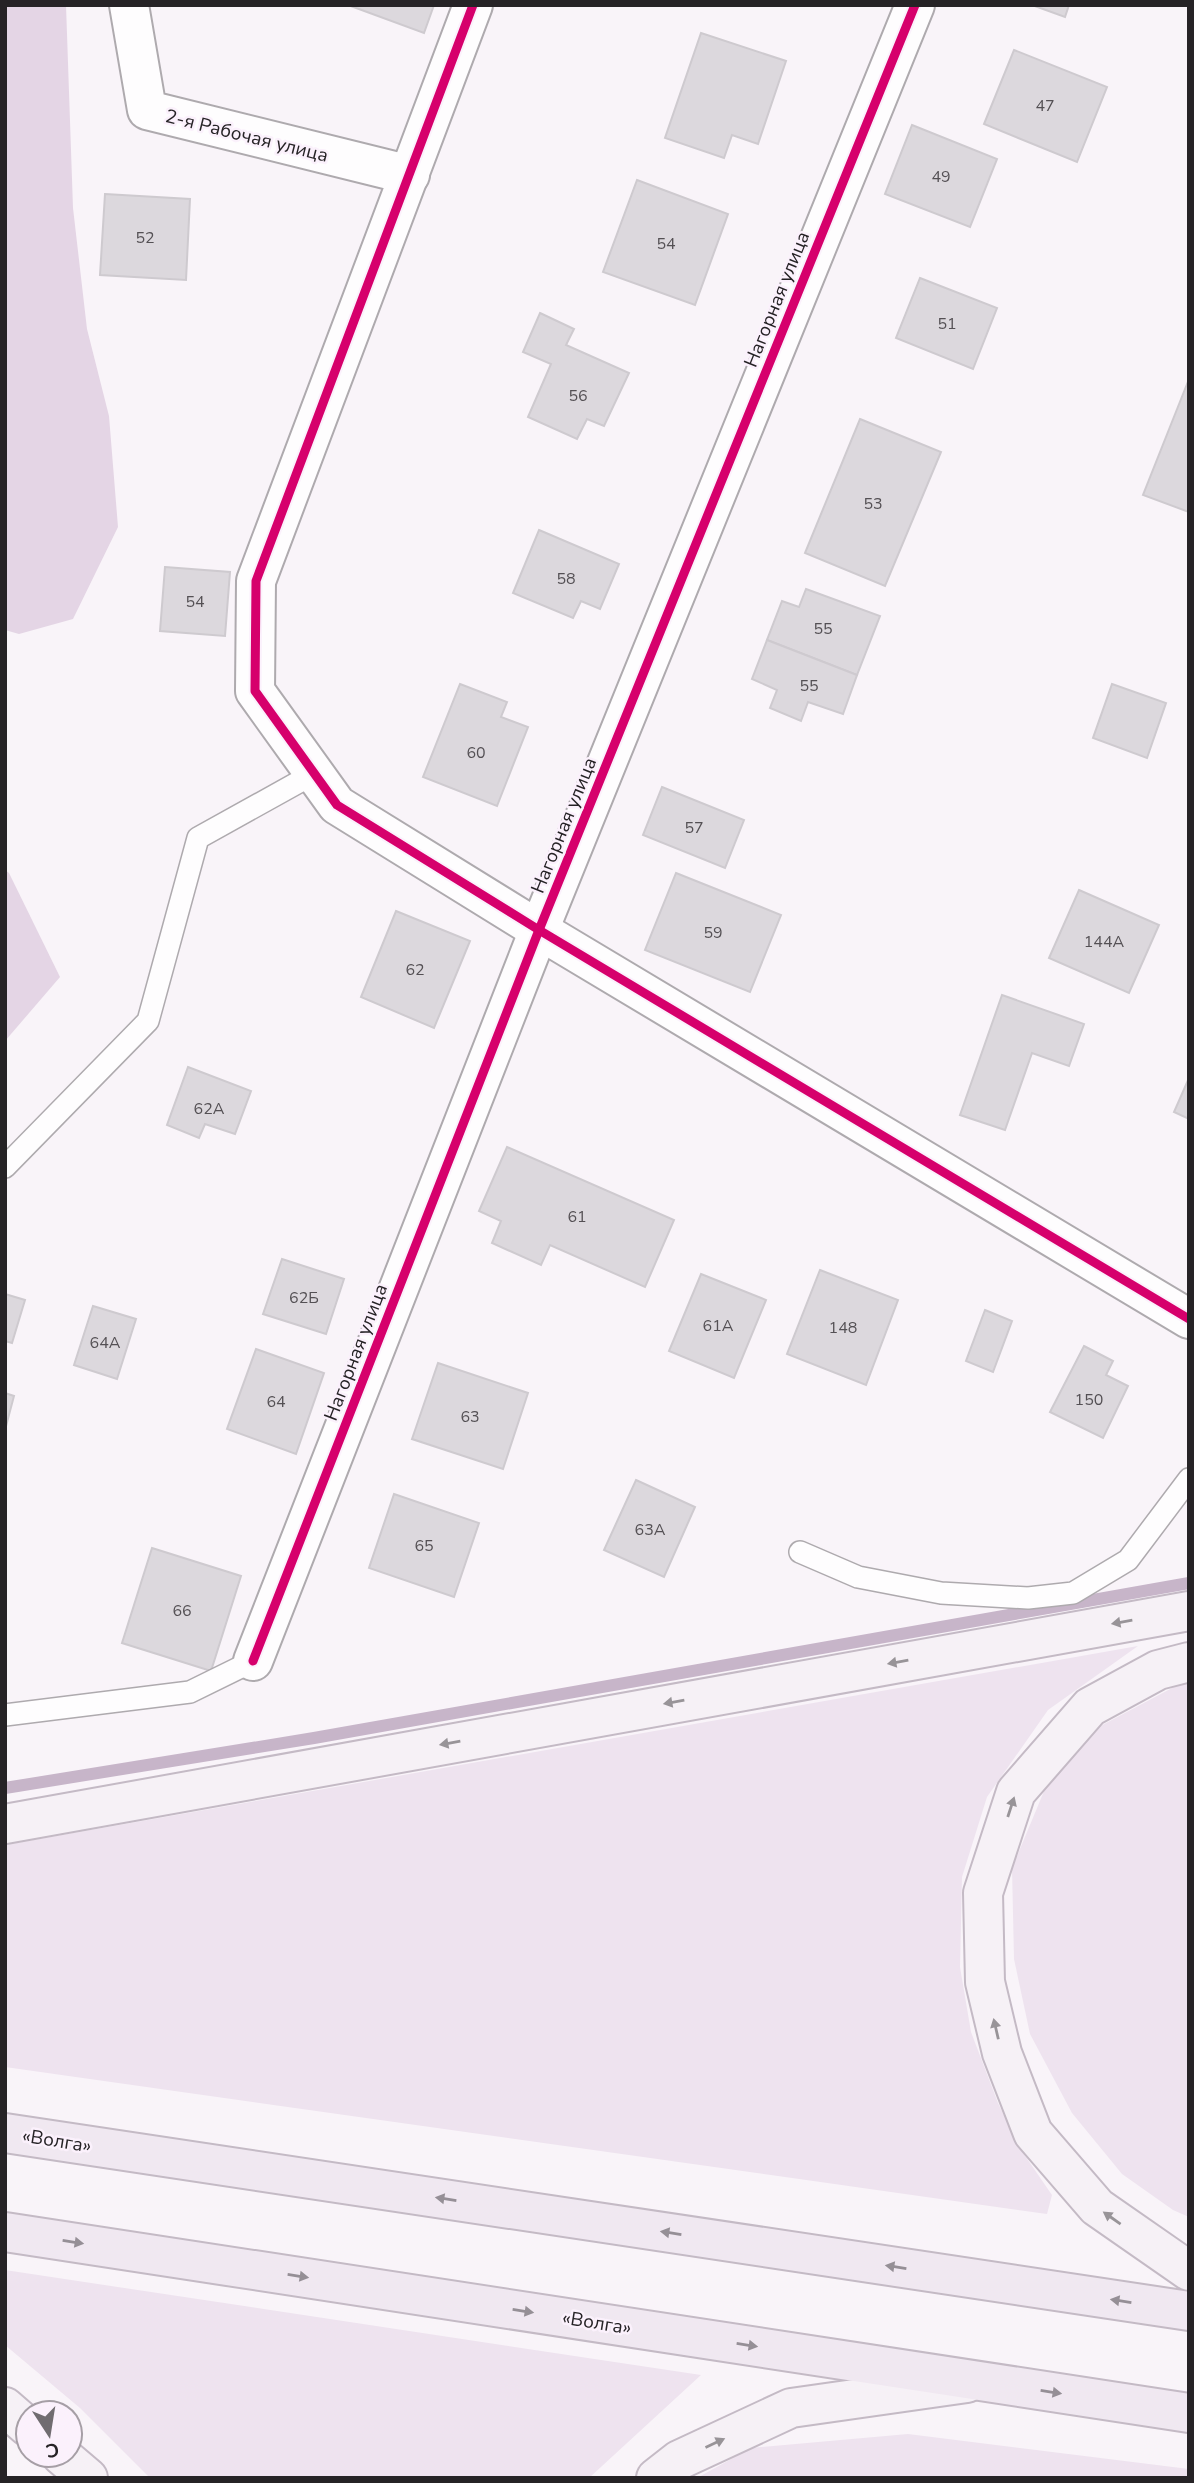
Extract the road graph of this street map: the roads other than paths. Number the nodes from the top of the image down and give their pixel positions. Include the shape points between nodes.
1 (129, 5) edge
2 (473, 5) edge
3 (915, 5) edge
4 (410, 176) junction
5 (314, 773) junction
6 (539, 930) junction
7 (5, 1167) edge
8 (1189, 1320) edge
9 (1189, 1479) edge
10 (800, 1552) dead end
11 (1189, 1611) edge
12 (253, 1661) joint
13 (1189, 1662) edge
14 (5, 1716) edge
15 (5, 1824) edge
16 (5, 2133) edge
17 (5, 2232) edge
18 (1189, 2271) edge
19 (1189, 2311) edge
20 (984, 2381) junction
21 (1189, 2413) edge
22 (656, 2478) edge

1 - 4 street, 2-я Рабочая улица via 147,110
2 - 4 street
3 - 6 street, Нагорная улица
4 - 5 street via 256,581 255,691
5 - 6 street via 337,805
5 - 7 lane via 198,838 148,1021
6 - 8 street
6 - 12 street, Нагорная улица
9 - 10 lane via 1128,1560 1073,1593 1028,1598 941,1593 858,1577
11 -> 15 main road
12 - 14 lane via 190,1692
18 -> 13 main road via 1097,2207 1032,2133 1002,2053 985,1982 983,1893 1016,1792 1090,1707 1158,1670
19 -> 16 highway, «Волга»
17 -> 20 highway, «Волга»
20 -> 21 highway, «Волга»
22 -> 20 main road via 679,2460 791,2408

